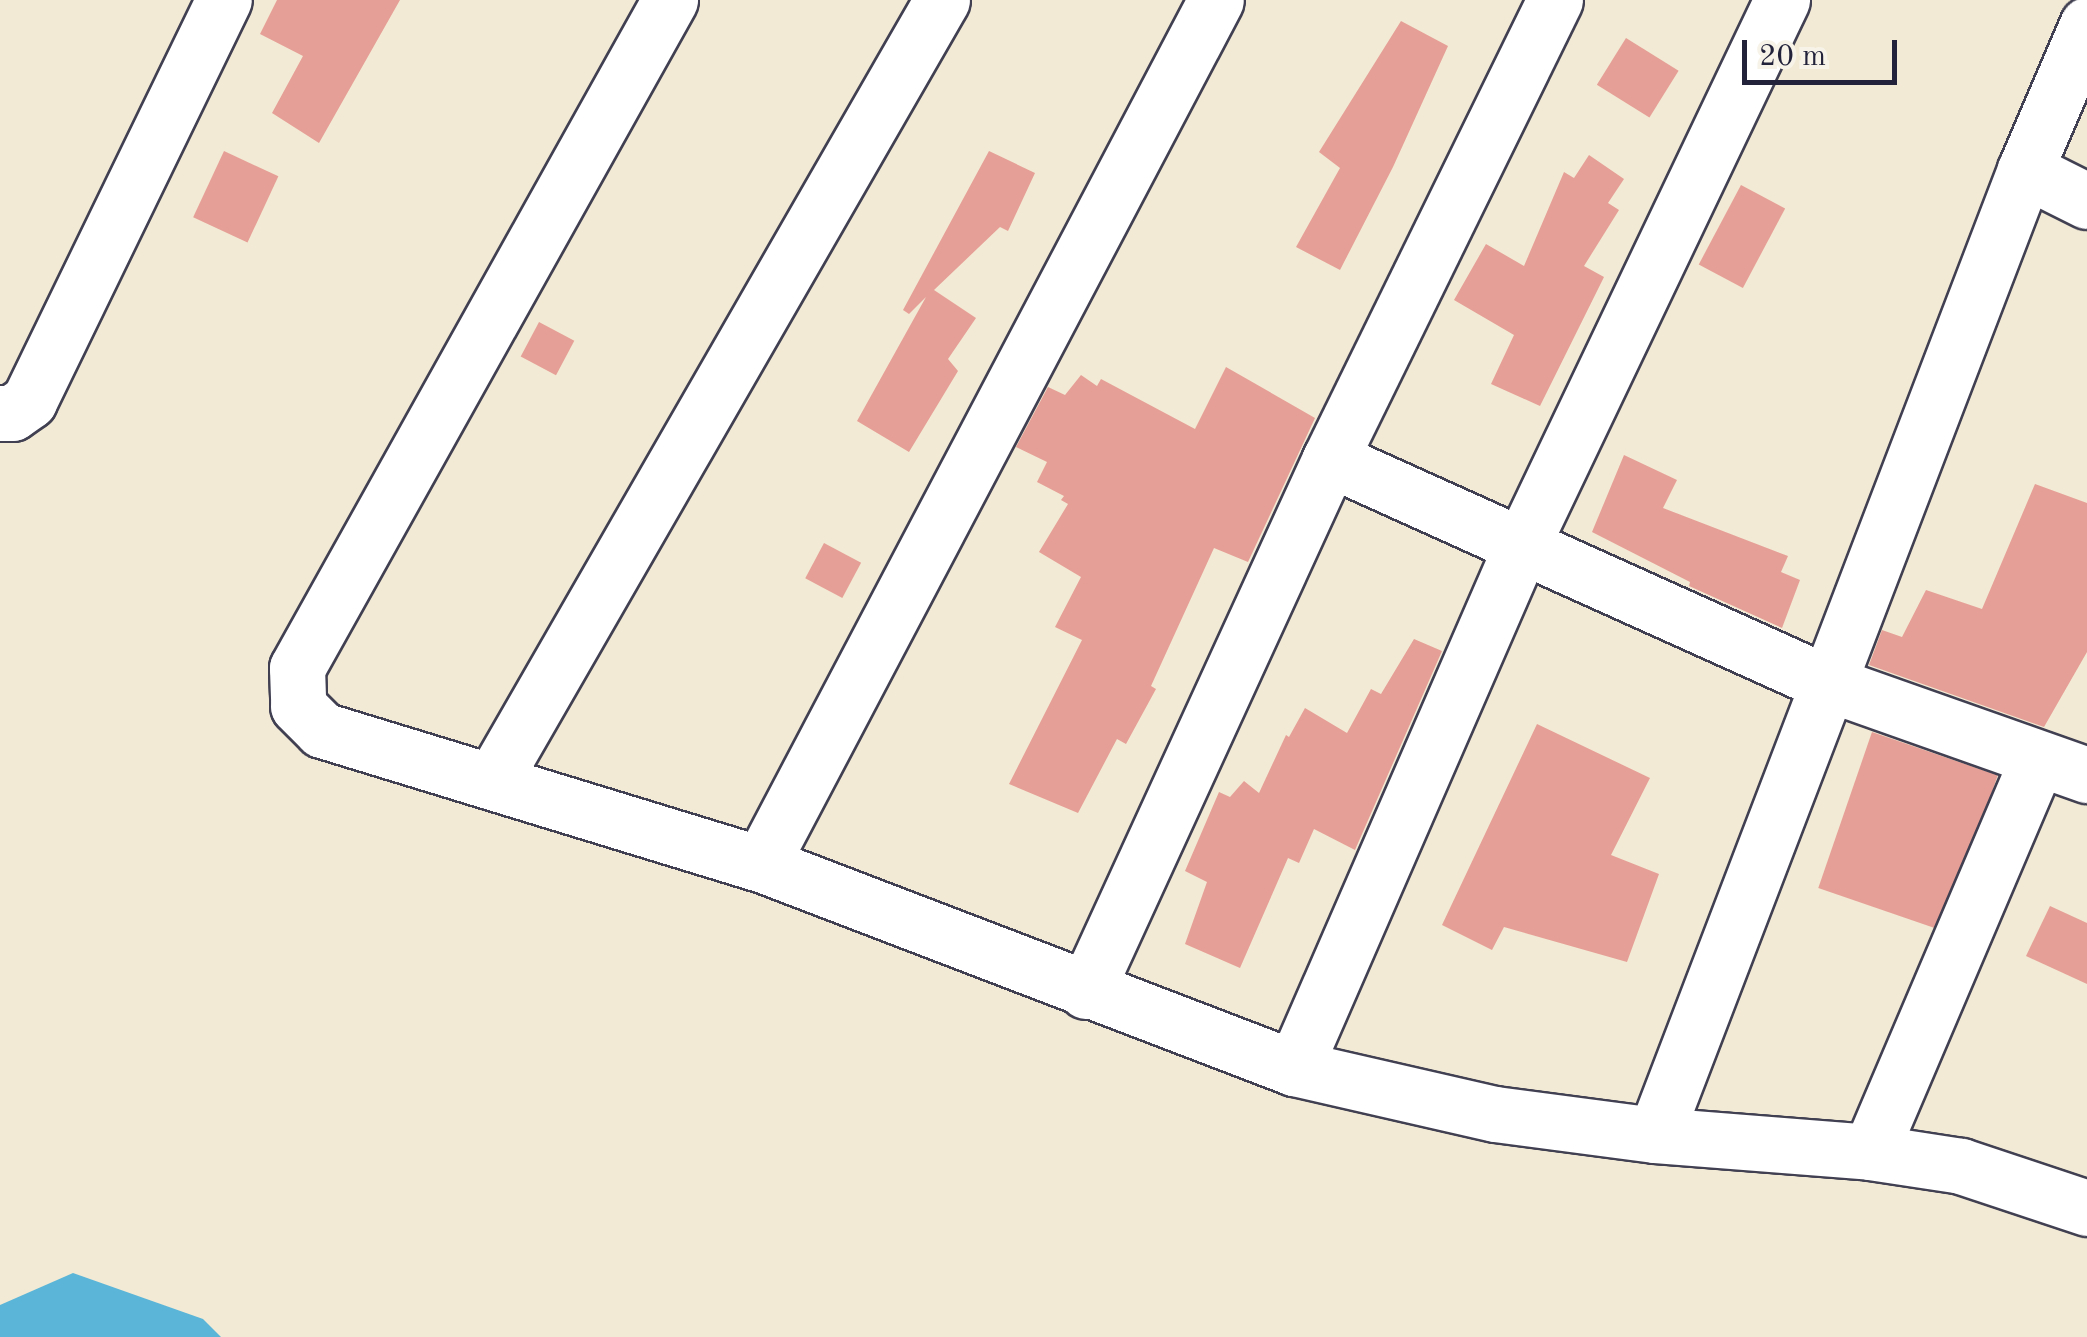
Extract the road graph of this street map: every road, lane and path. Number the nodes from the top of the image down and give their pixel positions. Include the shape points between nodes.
1 (224, 0) edge
2 (670, 0) edge
3 (942, 0) edge
4 (1216, 0) edge
5 (1556, 0) edge
6 (1782, 0) edge
7 (2054, 0) edge
8 (2087, 16) edge
9 (2087, 25) edge
10 (2025, 170) junction
11 (2087, 201) edge
12 (0, 413) edge
13 (1330, 459) junction
14 (1522, 545) junction
15 (1827, 683) junction
16 (2063, 767) edge
17 (492, 782) junction
18 (761, 864) junction
19 (1086, 991) junction
20 (1294, 1068) junction
21 (1656, 1135) junction
22 (1870, 1152) junction
23 (2087, 1208) edge

1 - 12 street via 29,400
2 - 17 street via 297,668 298,706 322,730
3 - 17 street
4 - 18 street
5 - 13 street
6 - 14 street
7 - 8 street
9 - 10 street
10 - 11 street
10 - 15 street
13 - 14 street
13 - 19 street
14 - 15 street
14 - 20 street
15 - 16 street
15 - 21 street
16 - 22 street
17 - 18 street
18 - 19 street
19 - 20 street
20 - 21 street via 1495,1114
21 - 22 street
22 - 23 street via 1962,1166

